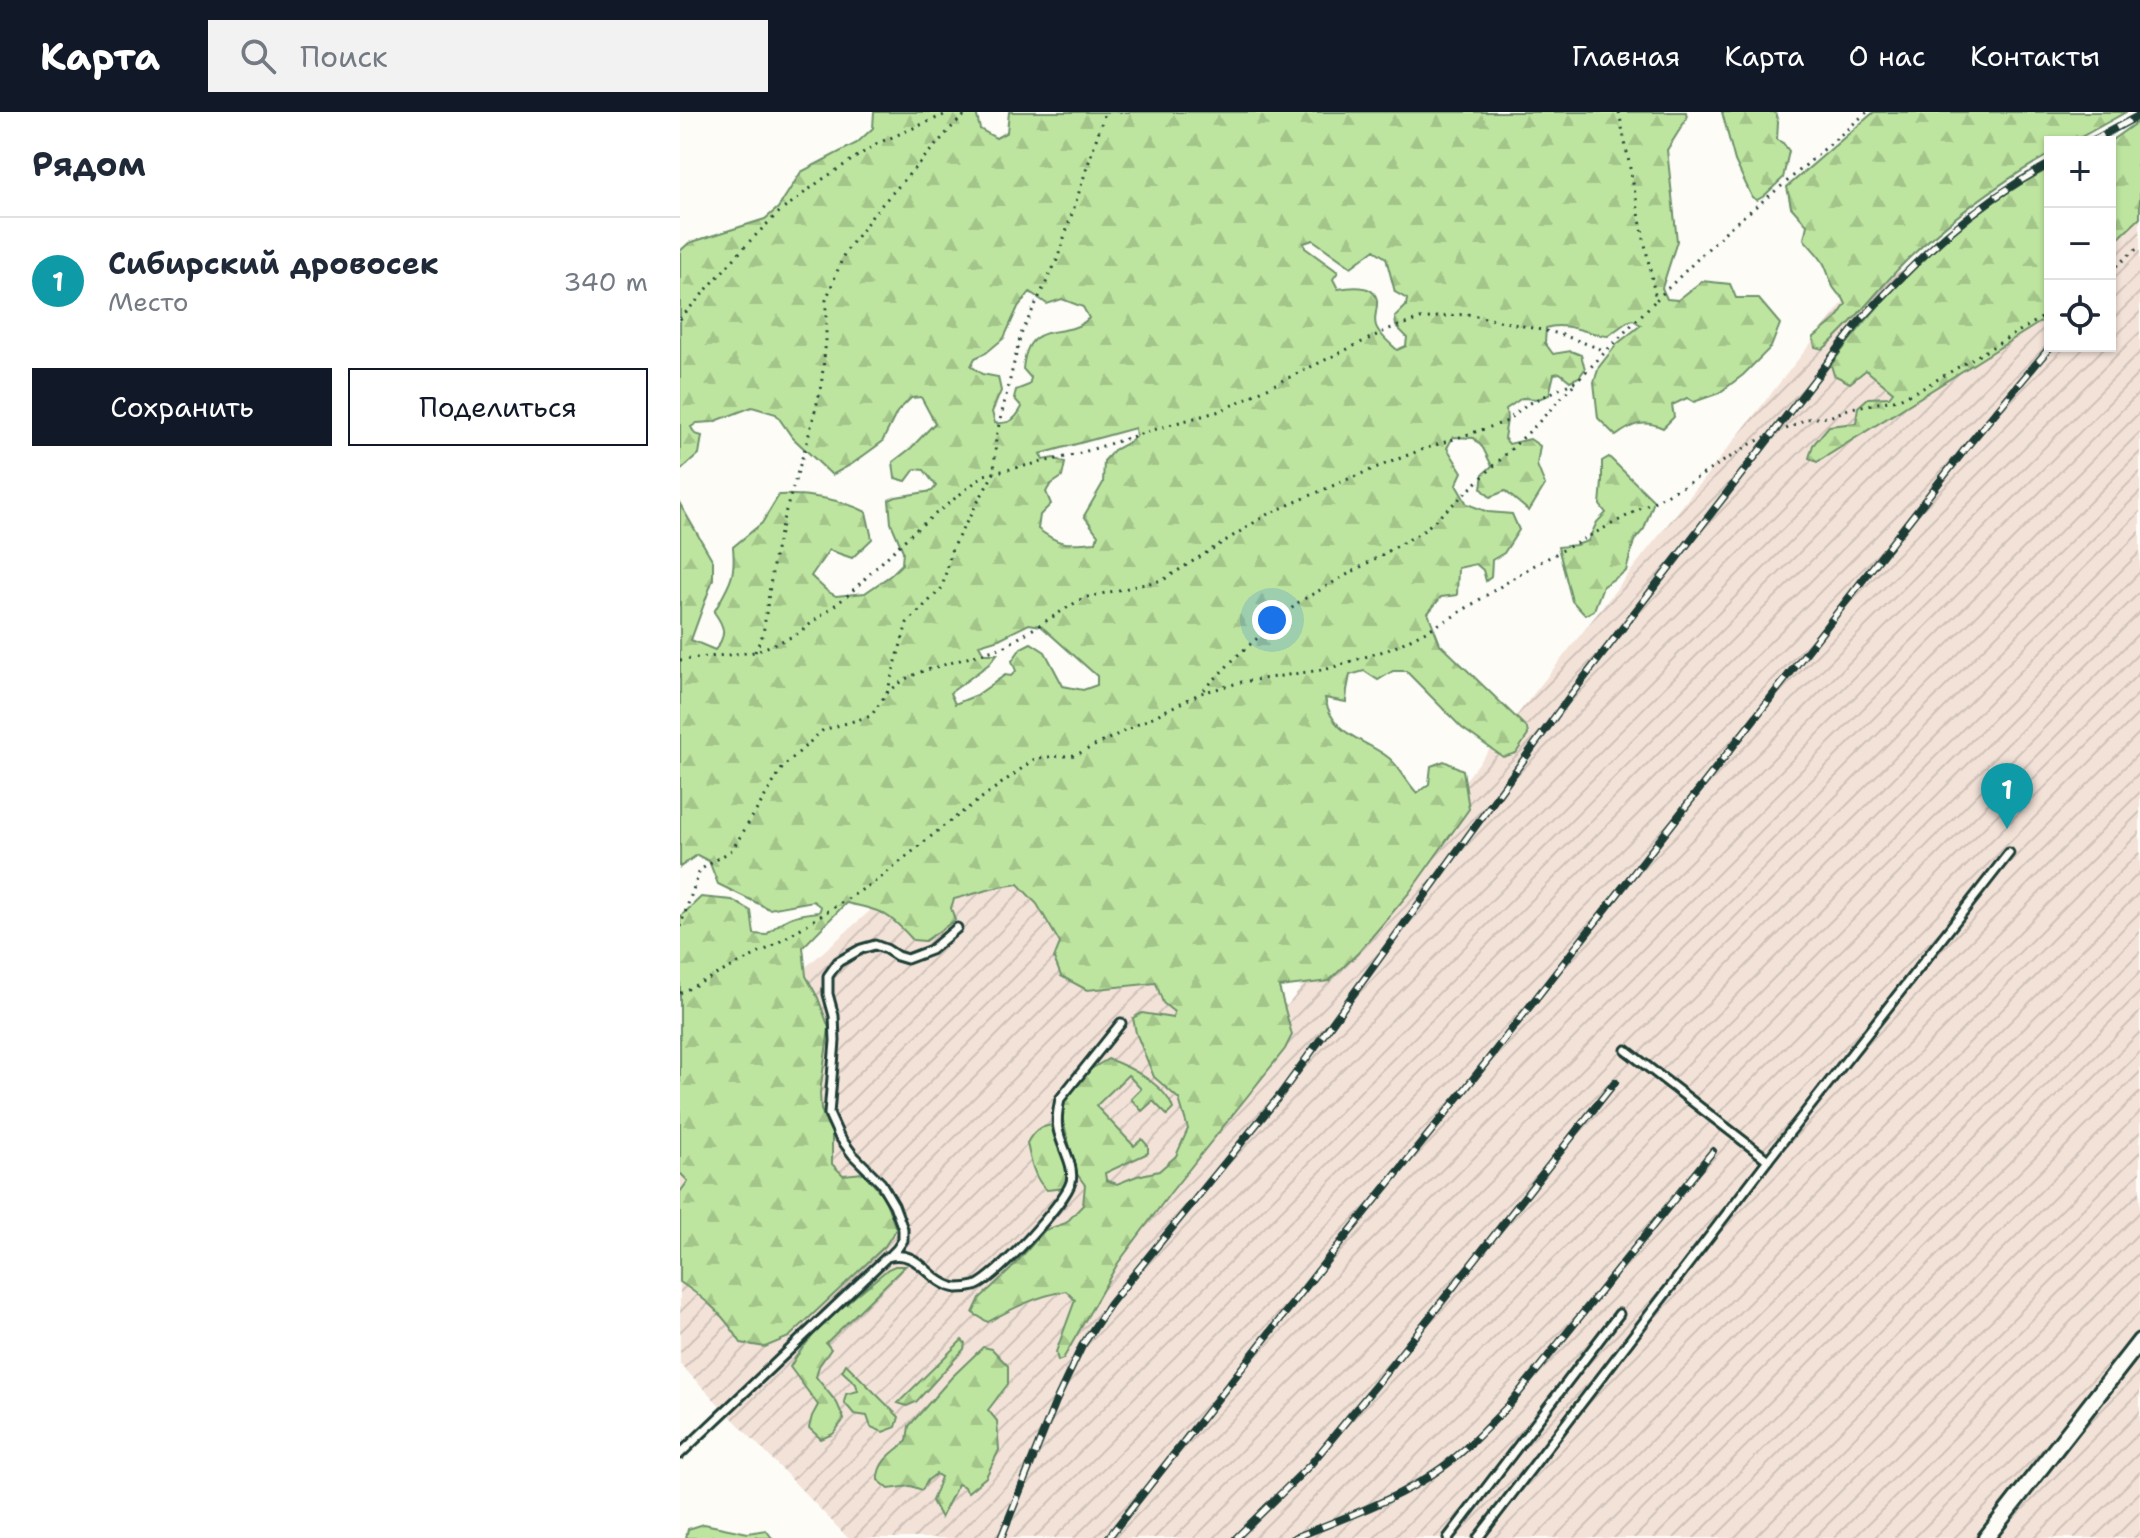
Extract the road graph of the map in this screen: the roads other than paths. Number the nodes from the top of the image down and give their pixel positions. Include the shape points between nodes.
1 (2009, 853) dead end
2 (957, 928) dead end
3 (1121, 1023) dead end
4 (1626, 1050) dead end
5 (1768, 1160) junction
6 (903, 1240) junction
7 (887, 1257) junction
8 (912, 1258) junction
9 (1619, 1314) dead end
10 (2140, 1341) edge
11 (680, 1454) edge
12 (1448, 1538) edge
13 (1478, 1538) edge
14 (1986, 1538) edge

1 - 5 lane
2 - 6 lane via 931,950 907,959 875,945 861,949 838,962 828,976 835,1041 829,1114 846,1145 894,1205
3 - 8 lane via 1060,1099 1058,1131 1072,1180 1065,1196 1022,1246 989,1277 957,1288
4 - 5 lane
5 - 13 lane
6 - 7 lane
6 - 8 lane
7 - 8 lane
7 - 11 lane
9 - 12 lane
10 - 14 street

